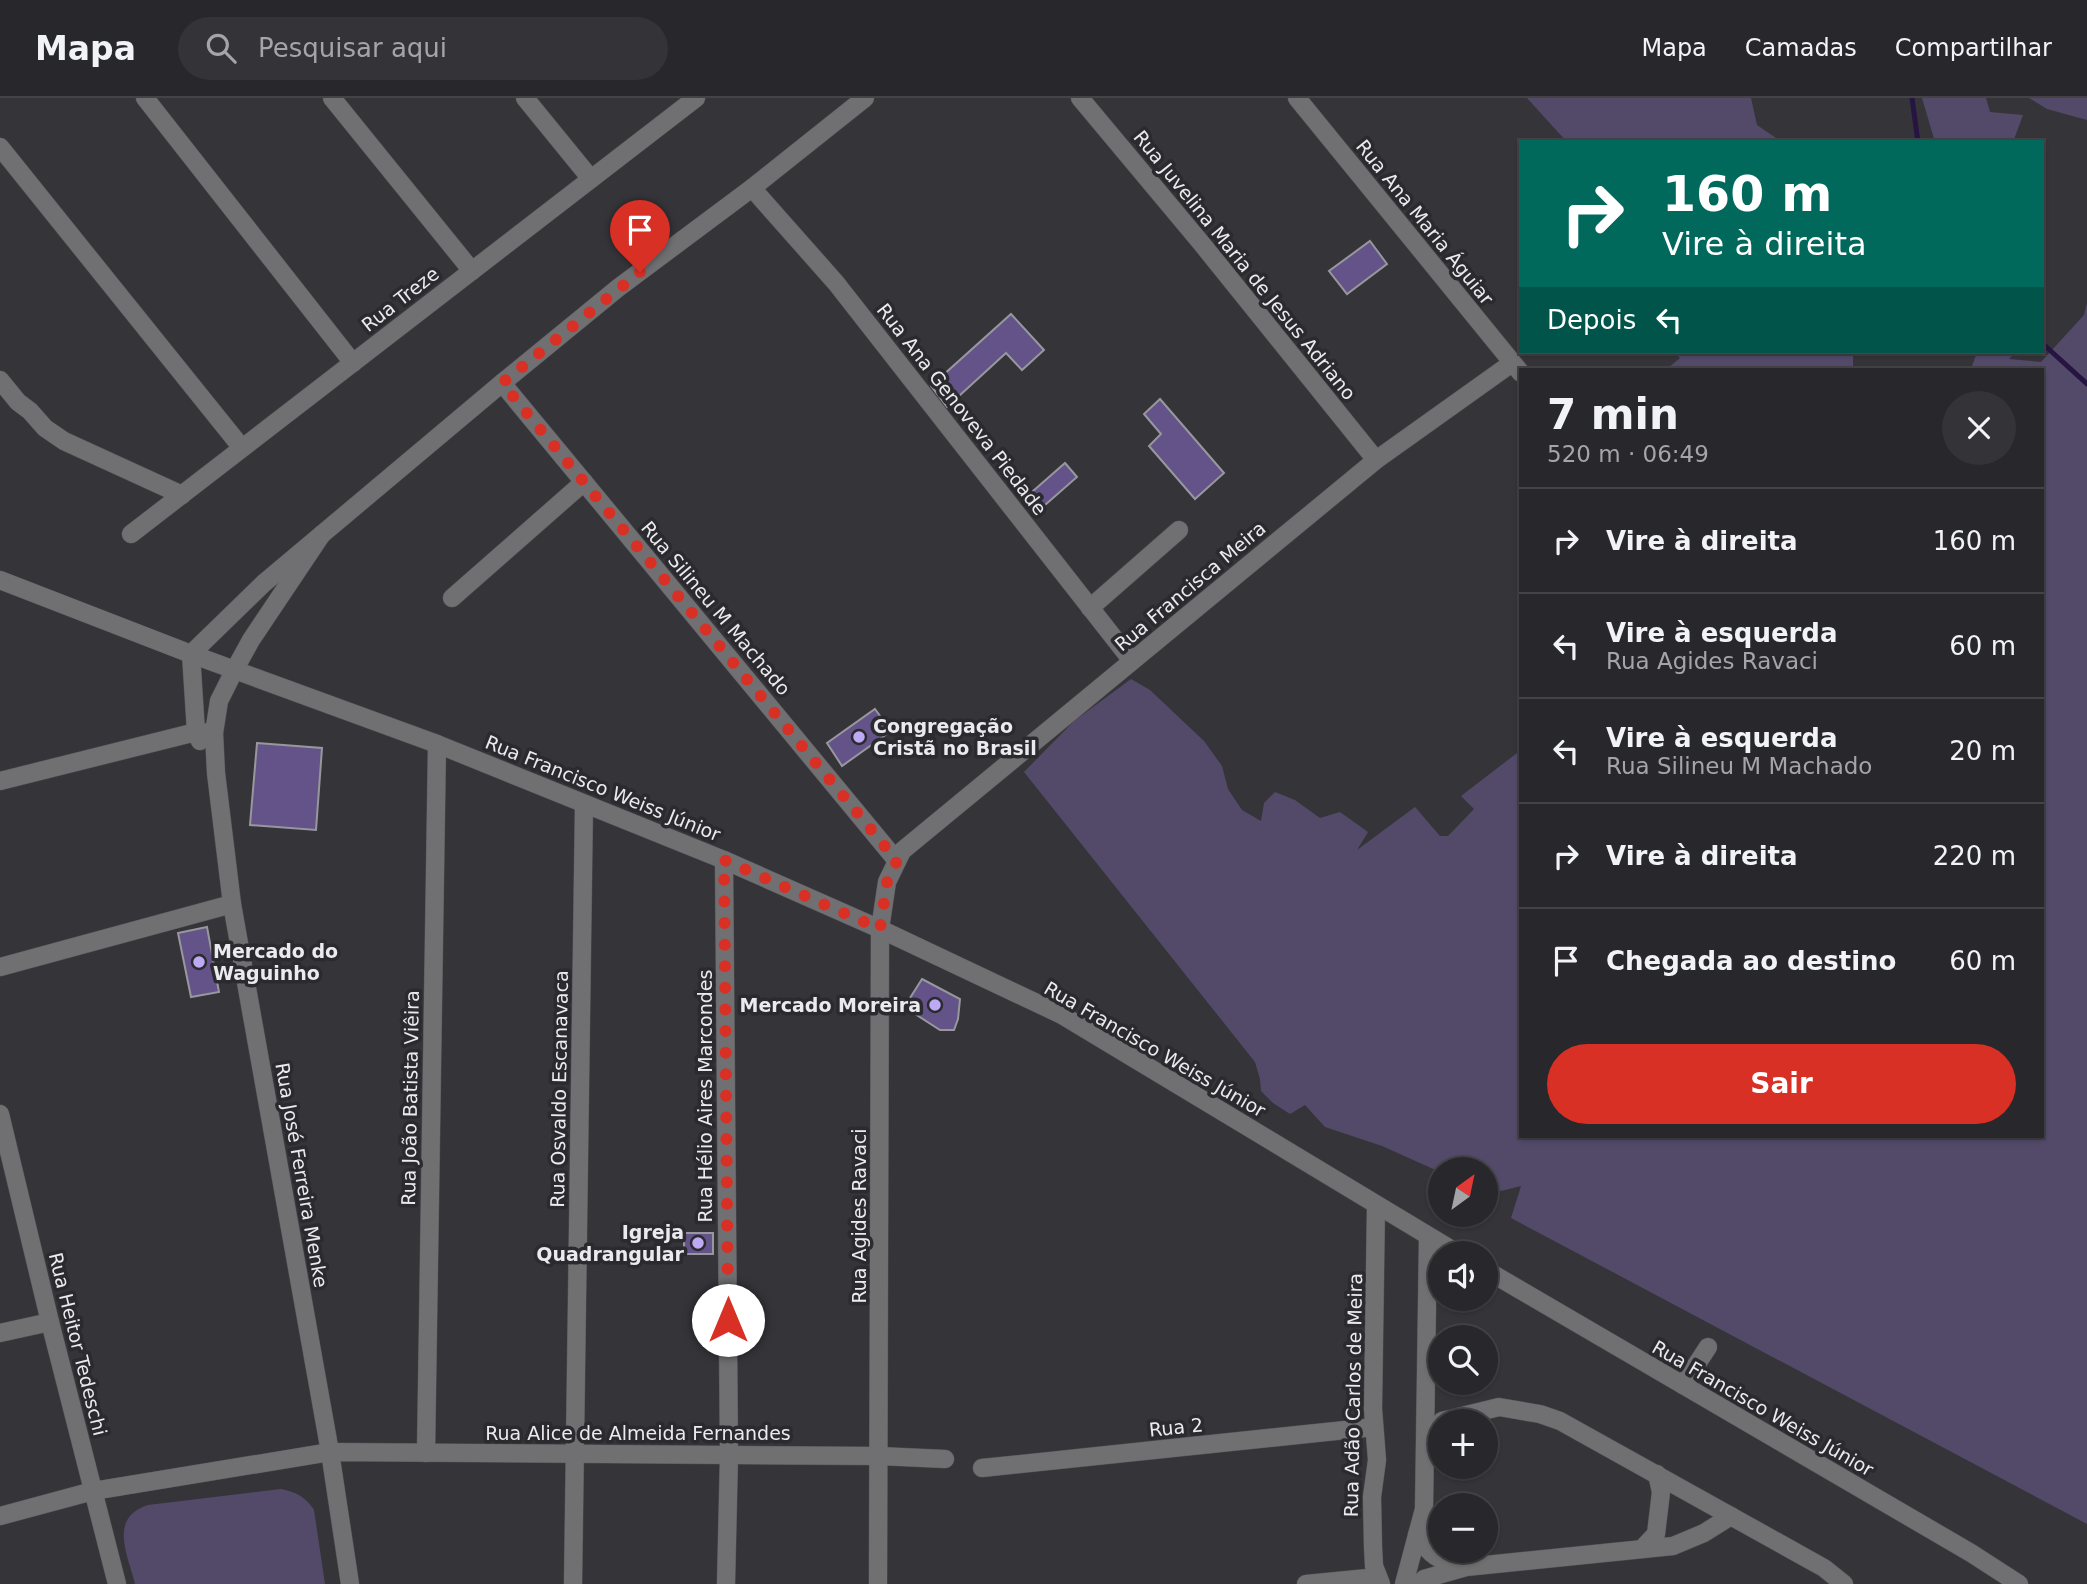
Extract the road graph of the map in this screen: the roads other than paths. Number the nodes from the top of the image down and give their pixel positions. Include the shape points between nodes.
1 (145, 98) edge
2 (332, 98) edge
3 (525, 98) edge
4 (696, 98) edge
5 (865, 98) edge
6 (1080, 98) edge
7 (1297, 98) edge
8 (0, 147) edge
9 (591, 179) junction
10 (752, 188) junction
11 (472, 271) junction
12 (353, 363) junction
13 (1516, 368) edge
14 (0, 380) edge
15 (502, 383) junction
16 (9, 399) edge
17 (242, 448) junction
18 (1376, 460) junction
19 (584, 482) junction
20 (182, 495) junction
21 (1179, 530) dead end
22 (131, 534) dead end
23 (322, 534) junction
24 (0, 580) edge
25 (452, 597) dead end
26 (1090, 608) junction
27 (191, 654) junction
28 (1132, 661) junction
29 (235, 669) junction
30 (205, 732) junction
31 (437, 744) junction
32 (0, 781) edge
33 (584, 804) junction
34 (899, 856) junction
35 (724, 860) junction
36 (232, 904) junction
37 (880, 929) junction
38 (0, 967) edge
39 (0, 1114) edge
40 (4, 1145) edge
41 (1376, 1205) junction
42 (1428, 1236) junction
43 (1437, 1241) edge
44 (1498, 1276) edge
45 (50, 1322) junction
46 (0, 1333) edge
47 (1708, 1347) dead end
48 (1683, 1385) junction
49 (1435, 1409) edge
50 (1491, 1409) edge
51 (1374, 1427) junction
52 (330, 1452) junction
53 (426, 1453) junction
54 (574, 1454) junction
55 (729, 1455) junction
56 (880, 1456) junction
57 (945, 1459) dead end
58 (982, 1468) dead end
59 (1657, 1474) junction
60 (1428, 1479) edge
61 (93, 1491) junction
62 (0, 1516) edge
63 (1731, 1516) junction
64 (1417, 1535) junction
65 (1642, 1549) junction
66 (1466, 1567) junction
67 (1380, 1581) edge
68 (117, 1584) edge
69 (350, 1584) edge
70 (573, 1584) edge
71 (726, 1584) edge
72 (878, 1584) edge
73 (1306, 1584) edge
74 (1404, 1584) edge
75 (1419, 1584) edge
76 (1844, 1584) edge
77 (2019, 1584) edge

1 - 12 street
2 - 11 street
3 - 9 street
4 - 9 street, Rua Treze
5 - 10 street
6 - 18 street, Rua Juvelina Maria de Jesus Adriano
7 - 13 street, Rua Ana Maria Águiar
8 - 17 street
9 - 11 street, Rua Treze
10 - 15 street via 618,288
10 - 26 street, Rua Ana Genoveva Piedade via 836,283
11 - 12 street, Rua Treze
12 - 17 street, Rua Treze
13 - 18 street, Rua Francisca Meira
14 - 16 street
15 - 19 street, Rua Silineu M Machado
15 - 23 street
16 - 20 street via 64,441
17 - 20 street, Rua Treze
18 - 28 street, Rua Francisca Meira
19 - 25 street
19 - 34 street, Rua Silineu M Machado
20 - 22 street, Rua Treze
21 - 26 street
23 - 27 street
23 - 29 street
24 - 27 street, Rua Francisco Weiss Júnior
26 - 28 street, Rua Ana Genoveva Piedade
27 - 29 street, Rua Francisco Weiss Júnior
27 - 30 street, Rua José Ferreira Menke
28 - 34 street, Rua Francisca Meira
29 - 30 street
29 - 31 street, Rua Francisco Weiss Júnior
30 - 32 street
30 - 36 street, Rua José Ferreira Menke via 216,773
31 - 33 street, Rua Francisco Weiss Júnior
31 - 53 street, Rua João Batista Viêira
33 - 35 street, Rua Francisco Weiss Júnior
33 - 54 street, Rua Osvaldo Escanavaca
34 - 37 street, Rua Agides Ravaci via 887,882
35 - 37 street, Rua Francisco Weiss Júnior
35 - 55 street, Rua Hélio Aires Marcondes
36 - 38 street
36 - 52 street, Rua José Ferreira Menke
37 - 41 street, Rua Francisco Weiss Júnior via 1062,1015
37 - 56 street, Rua Agides Ravaci
39 - 40 street, Rua Heitor Tedeschi
40 - 45 street, Rua Heitor Tedeschi
41 - 42 street, Rua Francisco Weiss Júnior
41 - 51 street, Rua Adão Carlos de Meira
42 - 43 street, Rua Francisco Weiss Júnior
42 - 49 street
44 - 48 street, Rua Francisco Weiss Júnior
45 - 46 street
45 - 61 street, Rua Heitor Tedeschi
47 - 48 street
48 - 77 street, Rua Francisco Weiss Júnior
50 - 59 street via 1541,1414
51 - 58 street, Rua 2
51 - 67 street, Rua Adão Carlos de Meira via 1373,1547
52 - 53 street, Rua Alice de Almeida Fernandes
52 - 61 street, Rua Alice de Almeida Fernandes
52 - 69 street, Rua José Ferreira Menke
53 - 54 street, Rua Alice de Almeida Fernandes
54 - 55 street, Rua Alice de Almeida Fernandes
54 - 70 street, Rua Osvaldo Escanavaca
55 - 56 street, Rua Alice de Almeida Fernandes
55 - 71 street, Rua Hélio Aires Marcondes
56 - 57 street, Rua Alice de Almeida Fernandes
56 - 72 street, Rua Agides Ravaci
59 - 63 street
59 - 65 street via 1661,1492 1656,1534
60 - 64 street
61 - 62 street, Rua Alice de Almeida Fernandes
61 - 68 street, Rua Heitor Tedeschi
63 - 65 street via 1673,1546
63 - 76 street
64 - 66 street via 1433,1556
64 - 74 street
65 - 66 street
66 - 75 street
67 - 73 street

